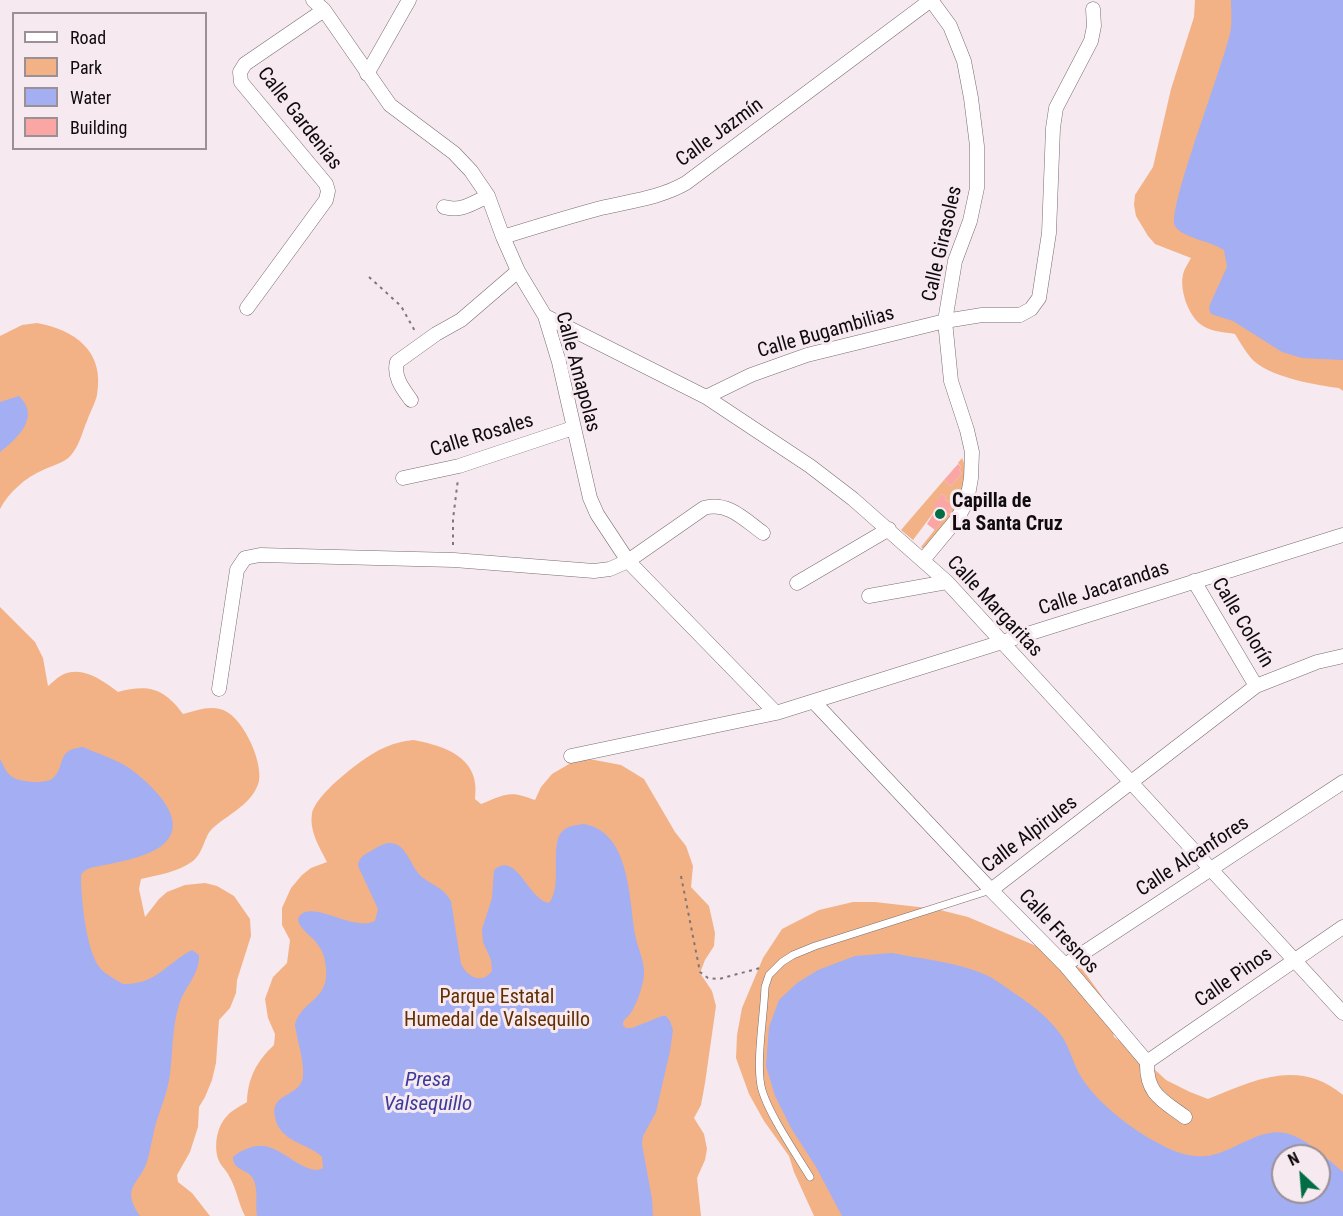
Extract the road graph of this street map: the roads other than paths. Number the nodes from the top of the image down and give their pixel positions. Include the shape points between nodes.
1 (313, 0) edge
2 (408, 0) edge
3 (931, 0) edge
4 (1093, 9) dead end
5 (324, 10) junction
6 (367, 74) junction
7 (488, 196) junction
8 (444, 207) dead end
9 (502, 237) junction
10 (518, 272) junction
11 (247, 308) dead end
12 (545, 316) junction
13 (945, 321) junction
14 (706, 397) junction
15 (411, 400) dead end
16 (573, 428) junction
17 (403, 478) dead end
18 (889, 529) junction
19 (763, 533) dead end
20 (1343, 535) edge
21 (923, 560) junction
22 (628, 561) junction
23 (1194, 580) junction
24 (947, 582) junction
25 (797, 583) dead end
26 (869, 596) dead end
27 (1002, 643) junction
28 (1343, 656) edge
29 (1256, 686) junction
30 (219, 689) dead end
31 (814, 702) junction
32 (776, 713) junction
33 (571, 756) dead end
34 (1131, 782) junction
35 (1343, 782) edge
36 (1211, 869) junction
37 (991, 890) junction
38 (1343, 927) edge
39 (1294, 960) junction
40 (1065, 965) junction
41 (1343, 1013) edge
42 (1147, 1062) junction
43 (1185, 1117) dead end
44 (810, 1177) dead end

1 - 5 street, Calle Amapolas
2 - 6 street
3 - 9 street, Calle Jazmín via 680,187
3 - 13 street, Calle Girasoles via 950,26 964,62 977,146 977,188 955,261
4 - 13 street, Calle Bugambilias via 1091,41 1056,108 1049,233 1039,298 1020,315 982,315
5 - 6 street, Calle Amapolas
5 - 11 street, Calle Gardenias via 245,63 240,72 242,82 328,191 326,200
6 - 7 street, Calle Amapolas via 390,105 454,153
7 - 8 street via 462,209
7 - 9 street, Calle Amapolas
9 - 10 street, Calle Amapolas
10 - 12 street, Calle Amapolas
10 - 15 street via 461,320 397,362 398,379
12 - 14 street, Calle Margaritas
12 - 16 street, Calle Amapolas
13 - 14 street, Calle Bugambilias via 807,355 751,375
13 - 21 street, Calle Girasoles via 951,381 972,452 971,478 967,501 957,519
14 - 18 street, Calle Margaritas via 810,466
16 - 17 street, Calle Rosales via 459,466
16 - 22 street, Calle Amapolas via 590,498
18 - 21 street, Calle Margaritas
18 - 25 street
19 - 22 street via 726,507 715,504
20 - 23 street, Calle Jacarandas
21 - 24 street, Calle Margaritas
22 - 30 street via 594,571 454,560 260,555 245,558 237,570
22 - 32 street, Calle Amapolas
23 - 27 street, Calle Jacarandas
23 - 29 street, Calle Colorín
24 - 26 street
24 - 27 street, Calle Margaritas
27 - 31 street, Calle Jacarandas
27 - 34 street, Calle Margaritas
28 - 29 street, Calle Alpirules
29 - 34 street, Calle Alpirules
31 - 32 street, Calle Jacarandas
31 - 37 street, Calle Fresnos
32 - 33 street, Calle Jacarandas
34 - 36 street, Calle Margaritas
34 - 37 street, Calle Alpirules
35 - 36 street, Calle Alcanfores
36 - 39 street, Calle Margaritas
36 - 40 street, Calle Alcanfores
37 - 40 street, Calle Fresnos
37 - 44 lane, Calle Alpirules via 814,946 782,962 770,975 765,987 761,1086
38 - 39 street, Calle Pinos
39 - 41 street, Calle Margaritas
39 - 42 street, Calle Pinos
40 - 42 street, Calle Fresnos
42 - 43 street, Calle Fresnos via 1146,1077 1151,1088

